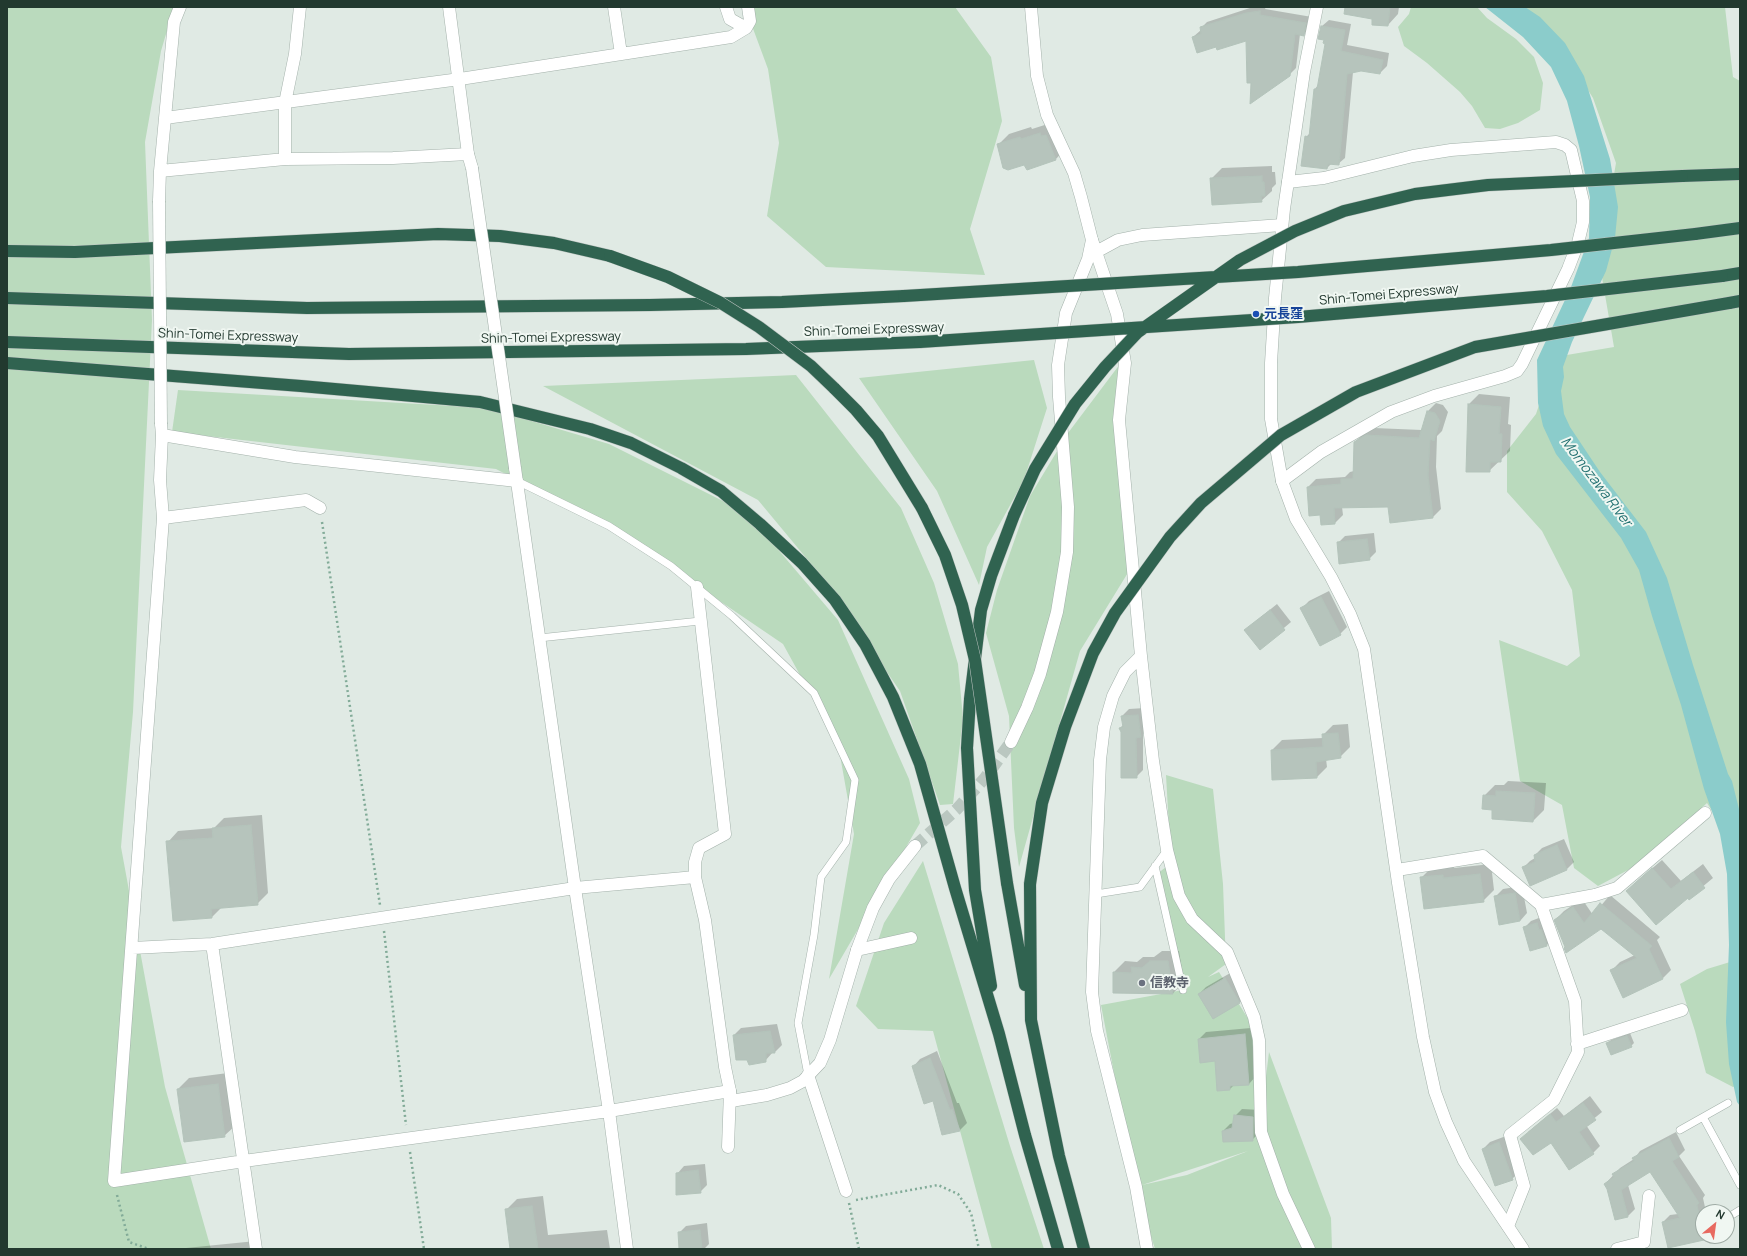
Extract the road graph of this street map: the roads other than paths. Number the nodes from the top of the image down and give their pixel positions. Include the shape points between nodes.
1 (170, 7) edge
2 (180, 7) edge
3 (300, 7) edge
4 (449, 7) edge
5 (614, 7) edge
6 (726, 7) edge
7 (748, 7) edge
8 (1031, 7) edge
9 (1317, 7) edge
10 (174, 22) junction
11 (746, 28) junction
12 (621, 54) junction
13 (460, 79) junction
14 (285, 103) junction
15 (165, 118) junction
16 (468, 154) junction
17 (285, 159) junction
18 (160, 171) junction
19 (1740, 174) edge
20 (1288, 182) junction
21 (1282, 226) junction
22 (1740, 228) edge
23 (1094, 246) junction
24 (7, 250) edge
25 (1740, 273) edge
26 (7, 298) edge
27 (1735, 302) edge
28 (7, 342) edge
29 (7, 362) edge
30 (161, 430) junction
31 (1282, 480) junction
32 (517, 481) junction
33 (320, 508) road end
34 (163, 518) junction
35 (697, 587) junction
36 (700, 621) junction
37 (540, 638) junction
38 (1141, 656) junction
39 (1011, 742) tunnel mouth
40 (1705, 813) dead end
41 (915, 846) tunnel mouth
42 (1167, 850) junction
43 (1155, 866) junction
44 (1397, 870) junction
45 (695, 877) junction
46 (575, 888) junction
47 (1096, 894) junction
48 (1541, 905) junction
49 (911, 938) dead end
50 (212, 944) junction
51 (132, 948) junction
52 (857, 950) junction
53 (1183, 990) dead end
54 (1682, 1010) dead end
55 (1032, 1020) junction
56 (999, 1034) junction
57 (1577, 1044) junction
58 (808, 1075) junction
59 (730, 1092) junction
60 (1728, 1103) dead end
61 (609, 1111) junction
62 (1702, 1117) junction
63 (1680, 1130) dead end
64 (728, 1147) dead end
65 (244, 1161) junction
66 (1740, 1185) edge
67 (846, 1191) road end
68 (1649, 1196) dead end
69 (1508, 1226) junction
70 (256, 1249) edge
71 (627, 1249) edge
72 (1058, 1249) edge
73 (1084, 1249) edge
74 (1147, 1249) edge
75 (1309, 1249) edge
76 (1523, 1249) edge
77 (1616, 1249) edge

1 - 10 street
2 - 10 street
3 - 14 street via 295,54
4 - 13 street
5 - 12 street
6 - 11 street via 730,19
7 - 11 street via 750,21
8 - 23 street via 1037,76 1047,115 1074,173
9 - 20 street via 1304,72
10 - 15 street
11 - 12 street via 731,37
12 - 13 street
13 - 14 street
13 - 16 street
14 - 15 street
14 - 17 street
15 - 18 street
16 - 17 street
16 - 32 street, bridge
17 - 18 street
18 - 30 street, bridge
19 - 56 highway, bridge via 1488,185 1415,194 1344,211 1295,231 1240,260 1138,332 1106,367 1076,404 1035,469 1014,515 981,610 967,748 975,890
20 - 21 street
20 - 31 street via 1324,178 1413,156 1451,150 1556,142 1565,144 1571,150 1583,201 1578,244 1517,371 1391,412 1321,452
21 - 23 street via 1142,235
21 - 31 street via 1271,363 1271,419
22 - 26 highway, bridge via 1551,250 1298,272 782,302 315,308
23 - 38 street via 1117,314 1125,363 1119,420
23 - 39 street via 1066,313 1058,365 1068,507 1067,552 1061,590 1040,674
24 - 55 highway, bridge via 75,252 438,234 500,236 554,243 610,256 668,277 721,303 812,366 878,436 922,508 945,555 962,605 975,660 1007,884
25 - 28 highway, Shin-Tomei Expressway, bridge via 1500,300 1298,317 920,342 746,349 349,354
27 - 55 highway, bridge via 1475,347 1356,392 1276,440 1201,504 1170,537 1145,570 1108,627 1093,653 1065,726 1042,803 1030,884
29 - 56 highway via 480,402 583,427 631,443 721,491 802,563 834,600 865,644 893,697 920,764
30 - 32 street via 296,457
30 - 34 street via 160,480
31 - 44 street via 1296,520 1331,577 1364,649
32 - 35 lane via 609,526 671,566
32 - 37 street
33 - 34 street via 306,500
34 - 51 street
35 - 36 street
35 - 58 lane via 814,692 855,780 846,842 821,877 814,935 798,1023
36 - 37 lane
36 - 45 street via 725,834 699,848 695,862
37 - 46 street
38 - 42 street via 1153,761
38 - 47 street via 1125,672 1113,696 1104,727 1100,760
40 - 48 street via 1617,888 1595,895
41 - 52 street via 889,879 873,908
42 - 43 lane
42 - 75 street via 1180,896 1192,918 1227,952 1254,1017 1258,1040 1261,1132 1283,1194
43 - 47 lane via 1140,887
43 - 53 lane
44 - 48 street via 1483,856
44 - 69 street via 1423,1037 1435,1092 1464,1161
45 - 46 street
45 - 59 street via 705,920
46 - 50 street
46 - 61 street
47 - 74 street via 1092,992 1097,1031 1136,1187
48 - 57 street via 1575,1002
49 - 52 street
50 - 51 street
50 - 65 street
51 - 65 street via 114,1181
52 - 58 street via 830,1040 820,1063
54 - 57 street
55 - 73 highway via 1059,1156
56 - 72 highway
57 - 69 street via 1578,1052 1554,1100 1510,1136 1524,1186
58 - 59 street via 790,1088 767,1095 731,1101
58 - 67 street
59 - 61 street
59 - 64 street
60 - 62 lane
61 - 65 street
61 - 71 street
62 - 63 lane
62 - 66 lane
65 - 70 street
68 - 77 street via 1644,1242
69 - 76 street

